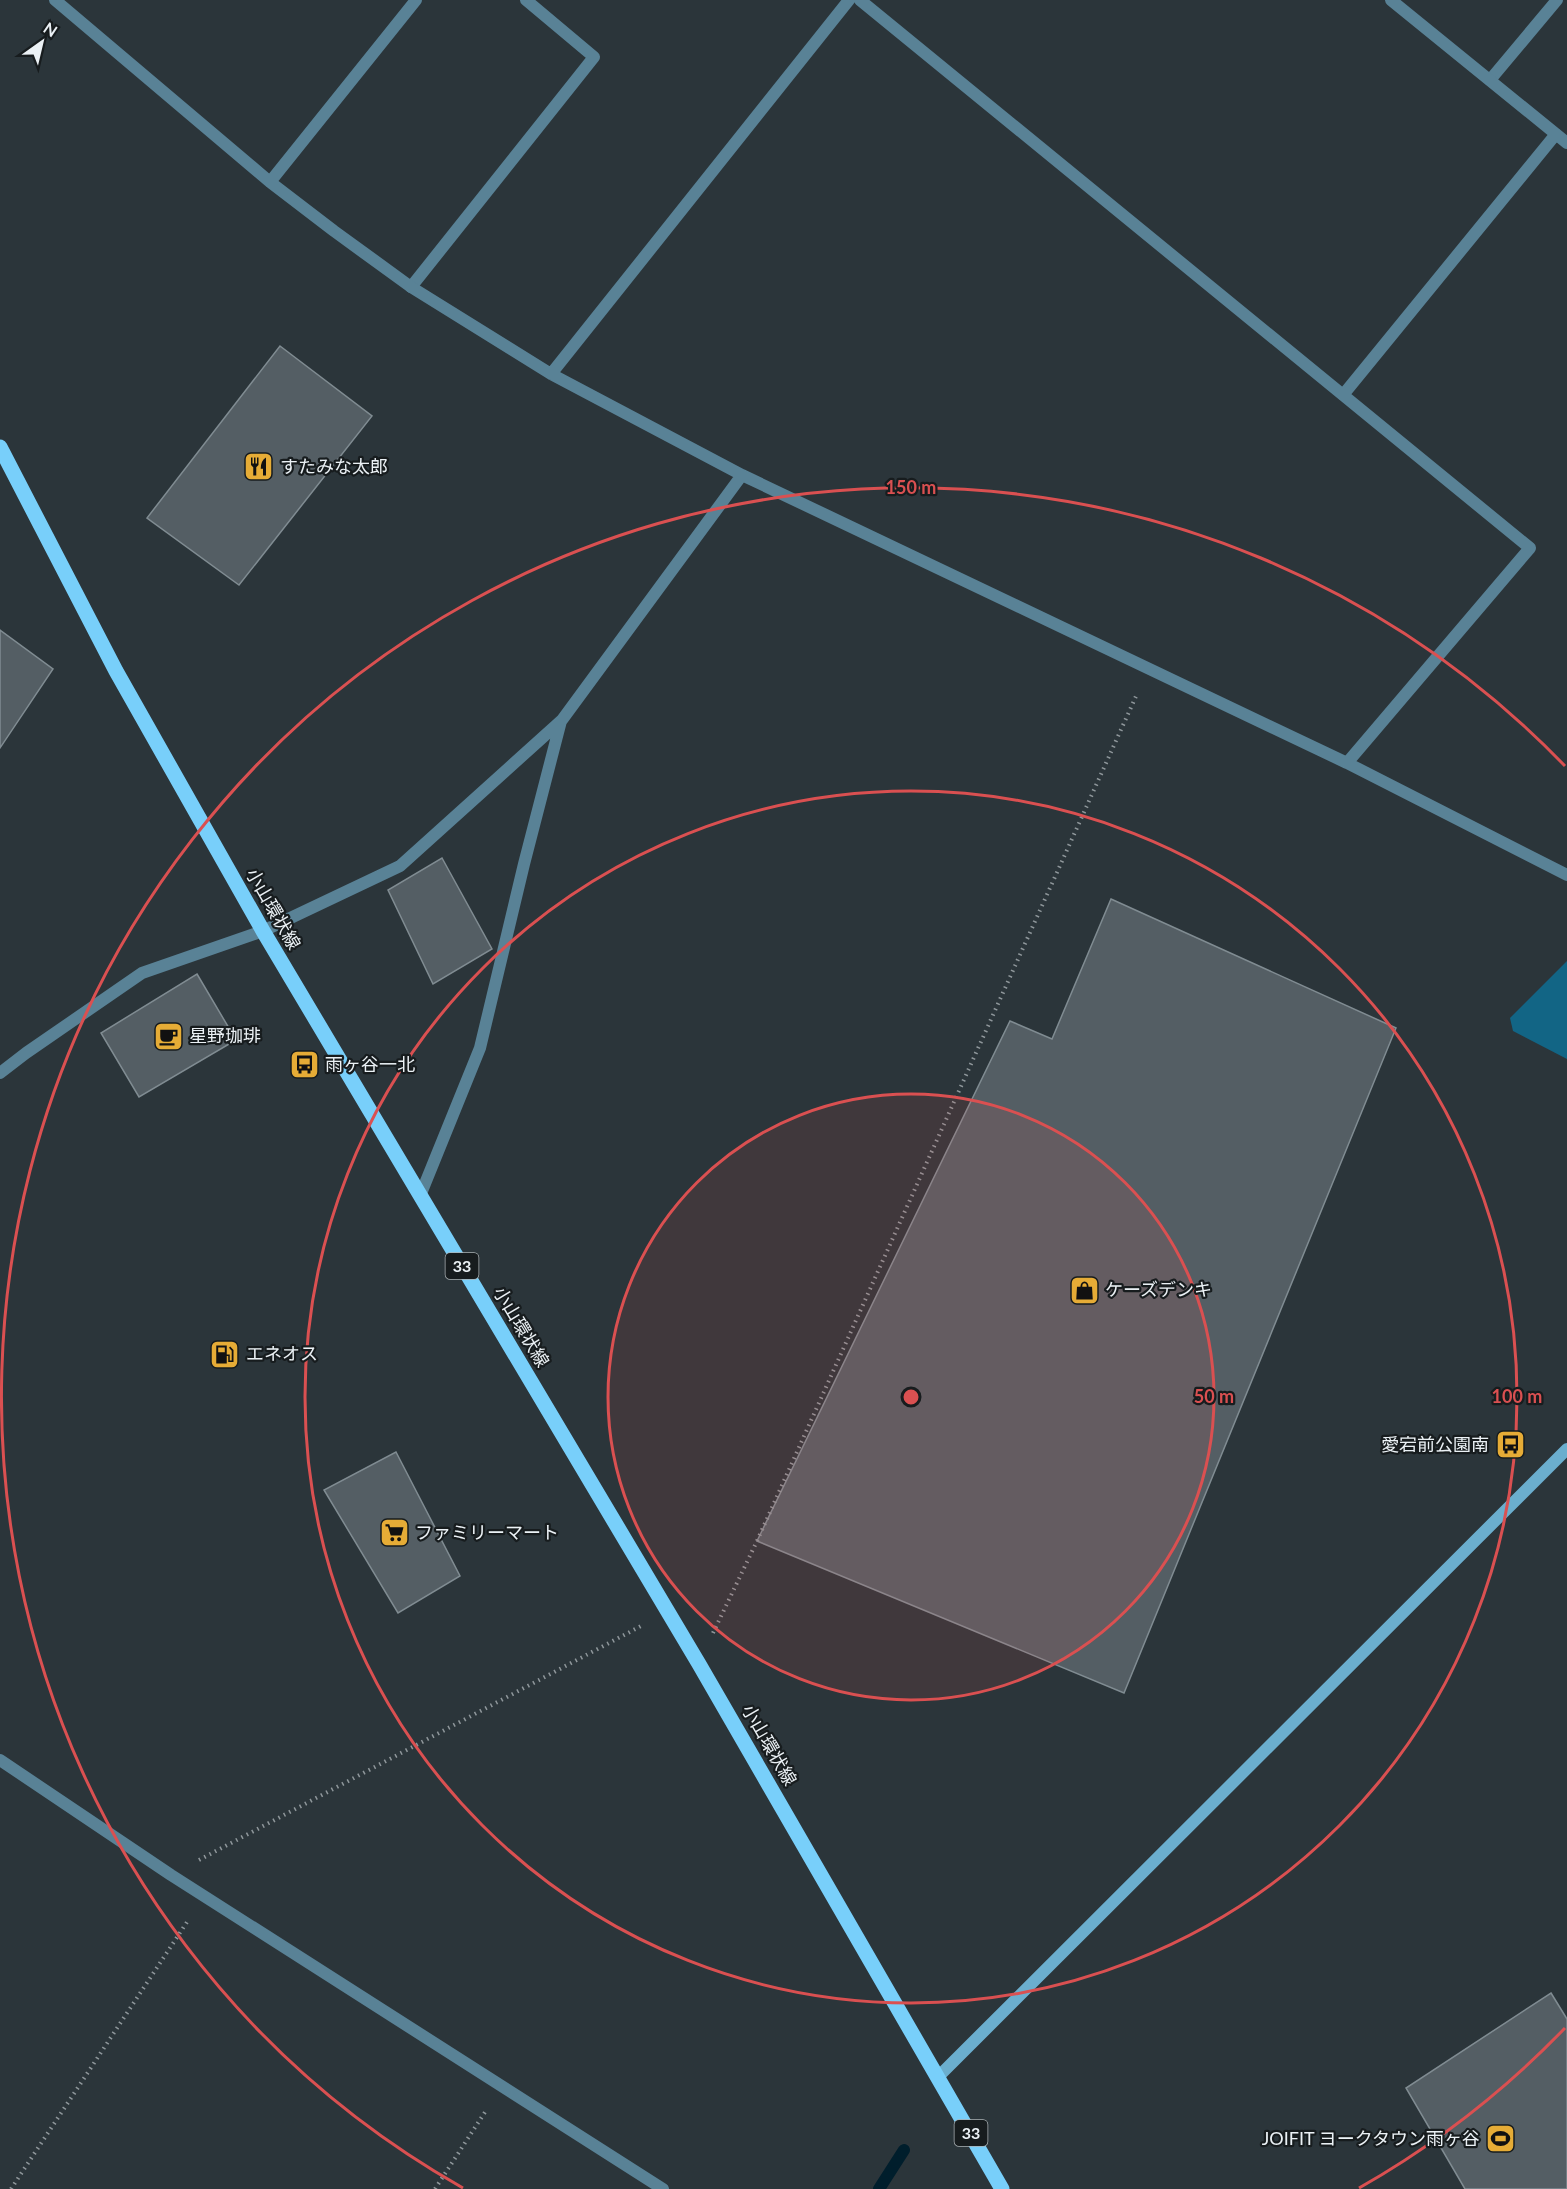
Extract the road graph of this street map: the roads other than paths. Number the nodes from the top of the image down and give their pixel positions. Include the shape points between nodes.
1 (55, 0) edge
2 (526, 0) edge
3 (849, 0) edge
4 (860, 0) edge
5 (1391, 0) edge
6 (1557, 0) edge
7 (413, 1) edge
8 (1490, 80) junction
9 (1556, 134) junction
10 (1567, 143) edge
11 (270, 182) junction
12 (411, 287) junction
13 (551, 374) junction
14 (1343, 395) junction
15 (0, 447) edge
16 (742, 476) junction
17 (562, 720) junction
18 (1347, 763) junction
19 (1567, 875) edge
20 (263, 931) junction
21 (0, 1074) edge
22 (420, 1196) junction
23 (1567, 1449) edge
24 (0, 1760) edge
25 (939, 2076) junction
26 (663, 2189) edge
27 (1002, 2189) edge

1 - 11 street
2 - 12 street via 594,57
3 - 13 street
4 - 14 street
5 - 8 street
6 - 8 street
7 - 11 street
8 - 9 street
9 - 10 street
9 - 14 street
11 - 12 street
12 - 13 street
13 - 16 street
14 - 18 street via 1530,548
15 - 20 main road, 小山環状線 / 33 via 116,671
16 - 17 street
16 - 18 street
17 - 20 street via 400,866
17 - 22 street via 480,1048
18 - 19 street
20 - 21 street via 142,973
20 - 22 main road, 小山環状線 / 33
22 - 25 main road, 小山環状線 / 33
23 - 25 street
24 - 26 street via 171,1875
25 - 27 main road, 小山環状線 / 33

